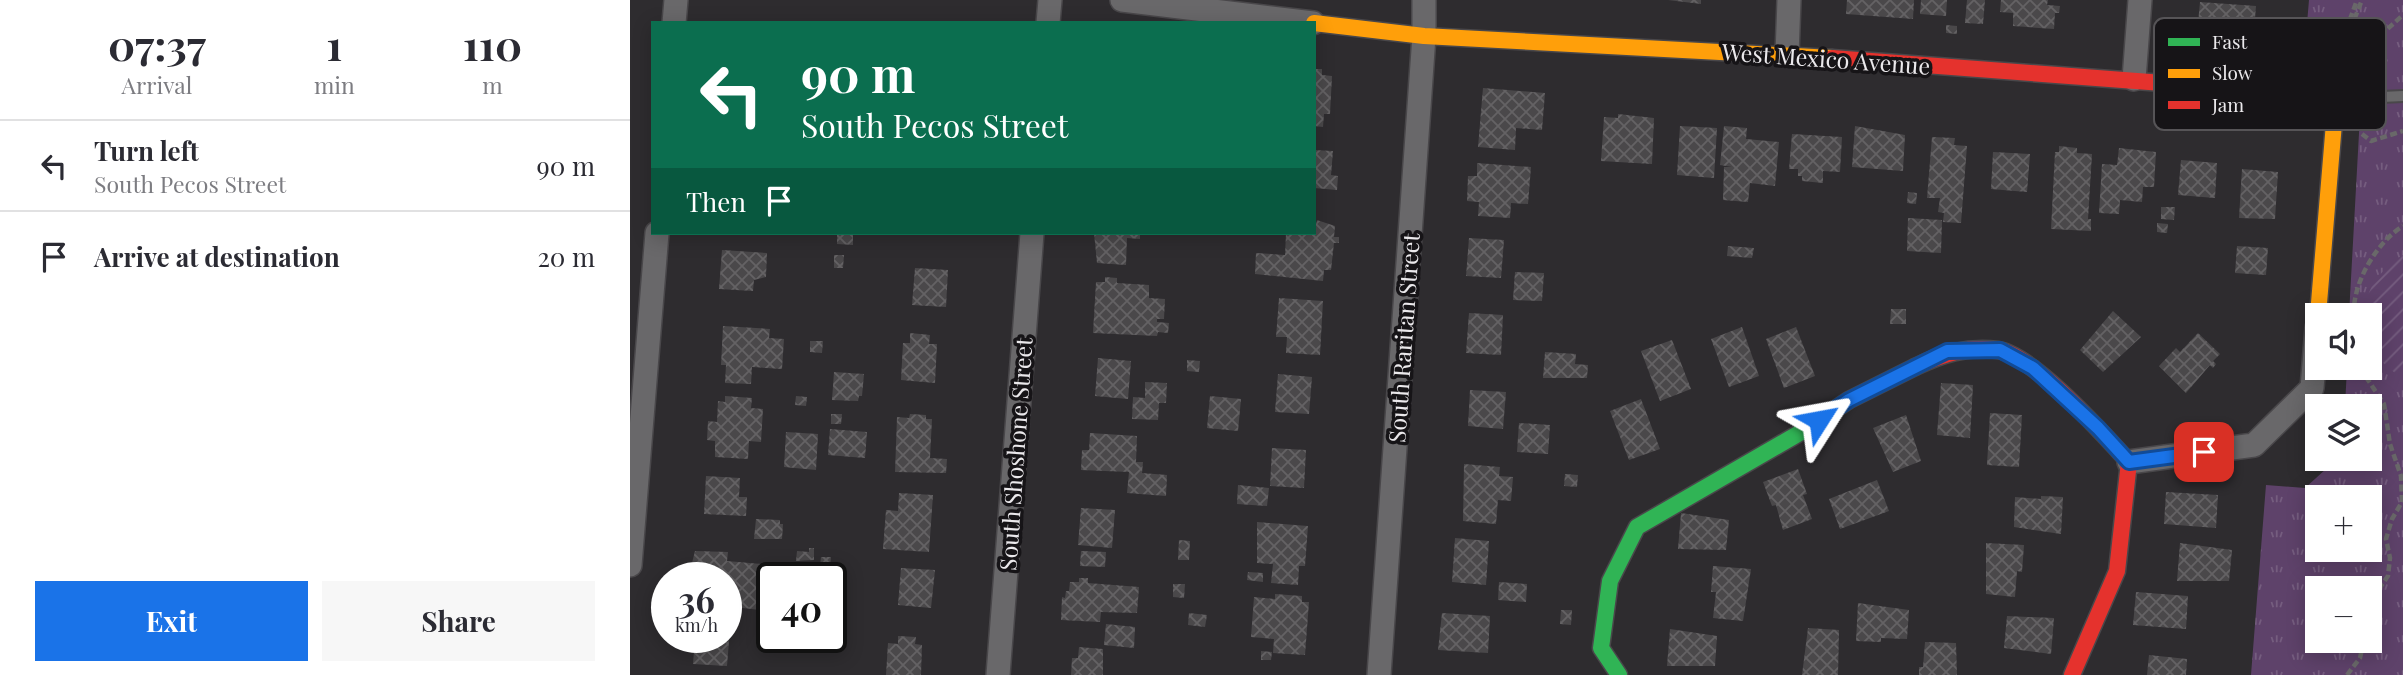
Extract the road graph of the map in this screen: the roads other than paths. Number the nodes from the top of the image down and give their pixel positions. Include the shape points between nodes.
1 (676, 0) edge
2 (1050, 0) edge
3 (1122, 0) edge
4 (1424, 0) edge
5 (1789, 0) edge
6 (2140, 0) edge
7 (674, 21) edge
8 (1048, 21) edge
9 (1297, 21) edge
10 (1316, 23) edge
11 (1424, 36) junction
12 (1787, 55) junction
13 (2134, 79) junction
14 (2154, 81) edge
15 (2333, 130) edge
16 (657, 235) edge
17 (1032, 235) edge
18 (2319, 303) edge
19 (2313, 380) edge
20 (2129, 462) junction
21 (630, 565) edge
22 (998, 675) edge
23 (1379, 675) edge
24 (1619, 675) edge
25 (2072, 675) edge

1 - 7 street
2 - 8 street
3 - 9 street, West Mexico Avenue
4 - 11 street, South Raritan Street
5 - 12 street
6 - 13 street
10 - 11 street, West Mexico Avenue
11 - 12 street, West Mexico Avenue
11 - 23 street, South Raritan Street
12 - 13 street, West Mexico Avenue
13 - 14 street, West Mexico Avenue
15 - 18 street
16 - 21 street
17 - 22 street, South Shoshone Street
19 - 20 street via 2312,388 2254,445
20 - 24 street via 2033,368 2000,350 1947,351 1849,400 1637,527 1610,581 1601,648
20 - 25 street via 2117,571

